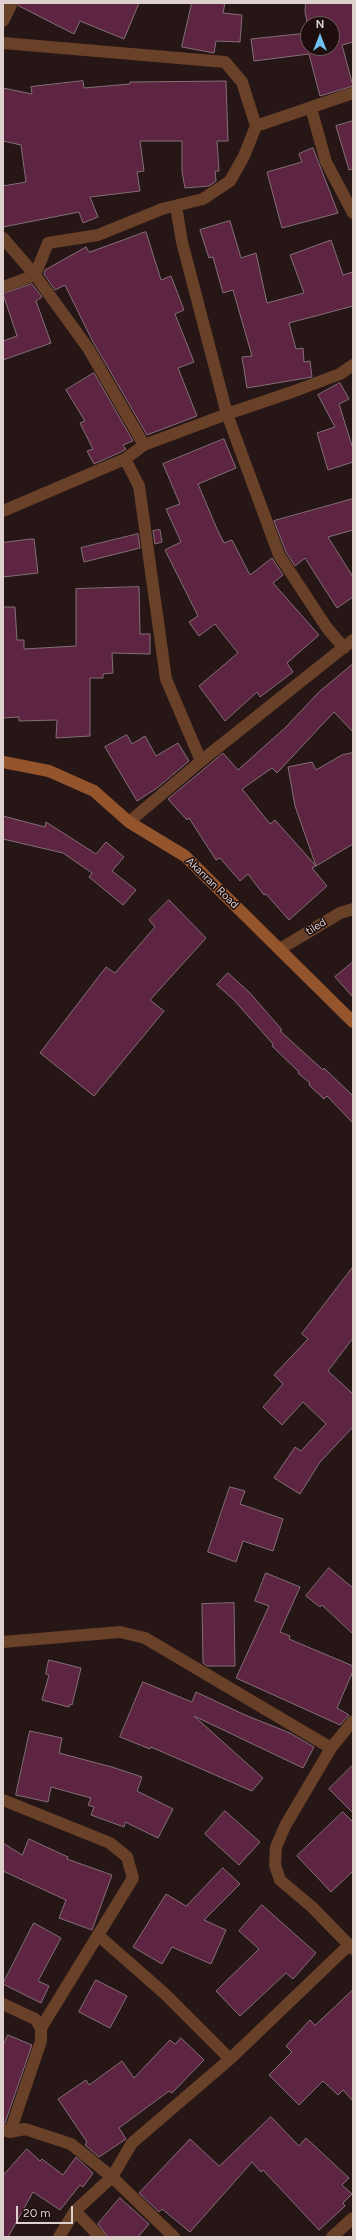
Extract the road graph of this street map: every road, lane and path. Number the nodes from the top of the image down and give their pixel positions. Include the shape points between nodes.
1 (9, 4) edge
2 (3, 21) edge
3 (3, 43) edge
4 (353, 93) edge
5 (311, 108) junction
6 (256, 126) junction
7 (176, 206) junction
8 (353, 213) edge
9 (3, 238) edge
10 (35, 275) junction
11 (3, 287) edge
12 (353, 365) edge
13 (227, 414) junction
14 (144, 445) junction
15 (125, 459) junction
16 (3, 511) edge
17 (348, 644) edge
18 (201, 761) junction
19 (3, 762) edge
20 (129, 822) junction
21 (353, 909) edge
22 (280, 949) junction
23 (353, 1022) edge
24 (3, 1642) edge
25 (353, 1721) edge
26 (331, 1748) junction
27 (3, 1800) edge
28 (99, 1936) junction
29 (351, 1947) edge
30 (3, 2004) edge
31 (41, 2028) junction
32 (230, 2059) junction
33 (6, 2131) edge
34 (112, 2177) junction
35 (75, 2211) junction
36 (353, 2218) edge
37 (59, 2237) edge
38 (100, 2237) edge
39 (174, 2237) edge
40 (332, 2237) edge

1 - 2 street
3 - 6 street via 225,62 242,82
4 - 5 street
5 - 6 street
5 - 8 street via 326,162
6 - 7 street via 230,181 203,199
7 - 10 street via 162,209 98,235 48,243
7 - 13 street via 182,242
9 - 10 street
10 - 11 street
10 - 14 street via 88,348
12 - 13 street via 340,374 299,390
13 - 14 street
13 - 17 street via 279,555 327,628
14 - 15 street
15 - 16 street
15 - 18 street via 139,486 166,679
17 - 18 street
18 - 20 street
19 - 20 main road, Akanran Road via 49,771 94,791
20 - 22 main road, Akanran Road via 184,856
21 - 22 street, tiled via 340,913
22 - 23 main road, Akanran Road
24 - 26 street via 120,1632 146,1638
25 - 26 street
26 - 29 street via 285,1826 276,1847 275,1865 280,1880 312,1907
27 - 28 street via 110,1843 127,1857 133,1878
28 - 31 street
28 - 32 street via 165,1994
29 - 32 street
30 - 31 street via 35,2020
31 - 33 street via 41,2041
32 - 34 street via 132,2143
33 - 34 street via 25,2129 71,2144
34 - 35 street
34 - 39 street
35 - 37 street
35 - 38 street
36 - 40 street

